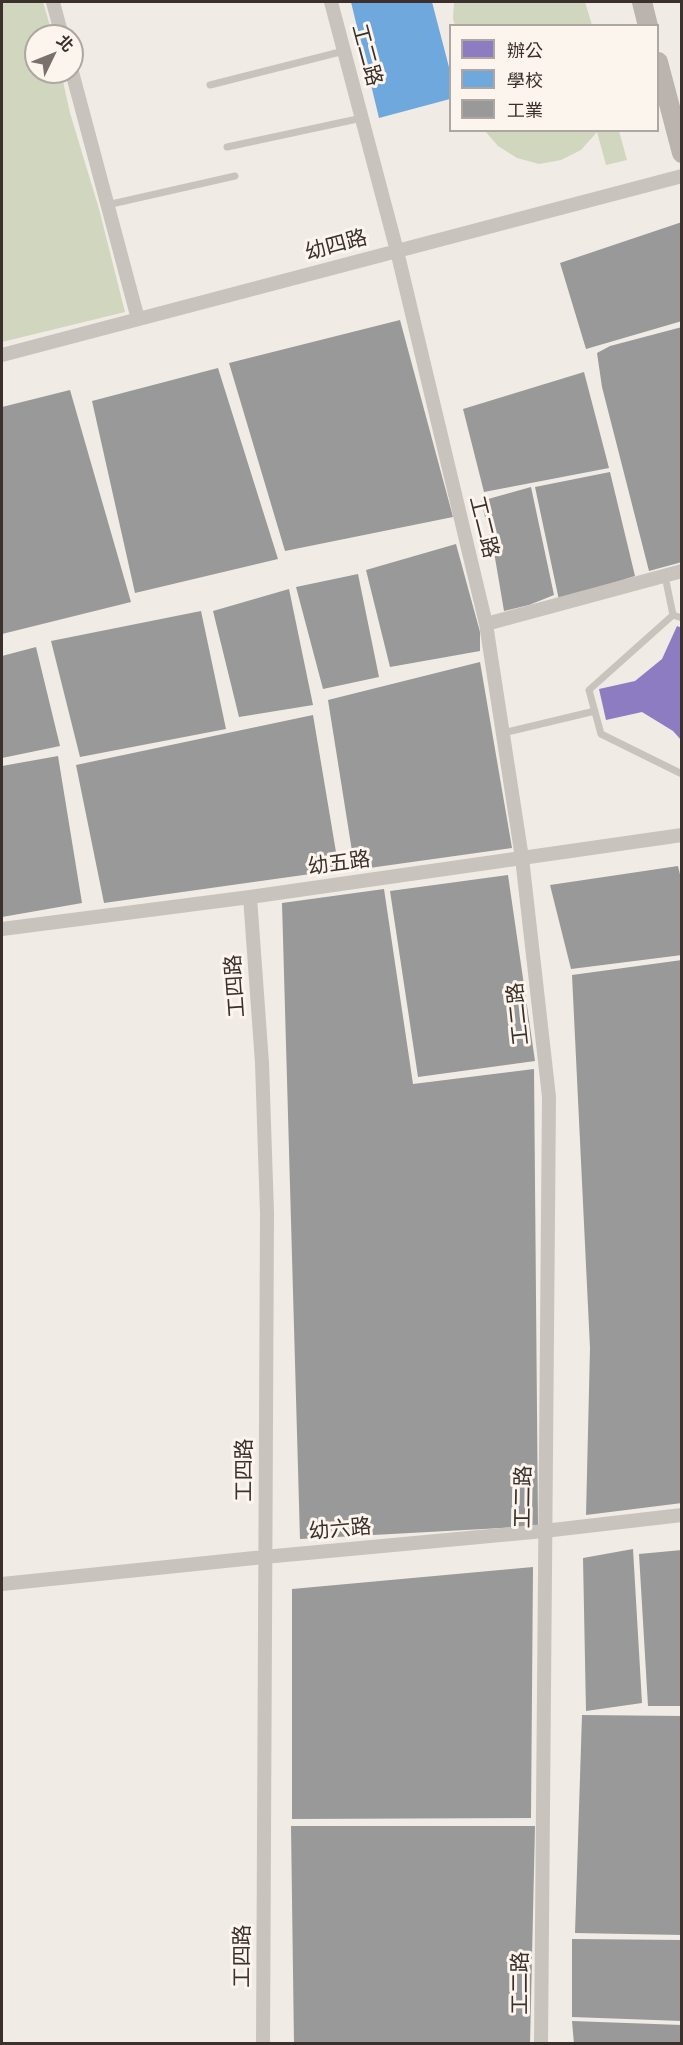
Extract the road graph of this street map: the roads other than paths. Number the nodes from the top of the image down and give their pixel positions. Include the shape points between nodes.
1 (53, 2) edge
2 (331, 2) edge
3 (642, 2) edge
4 (59, 24) edge
5 (648, 24) edge
6 (345, 51) junction
7 (659, 70) edge
8 (75, 84) edge
9 (210, 85) dead end
10 (362, 118) junction
11 (228, 147) dead end
12 (681, 153) edge
13 (236, 176) dead end
14 (681, 176) edge
15 (107, 205) junction
16 (397, 251) junction
17 (138, 319) junction
18 (2, 355) edge
19 (681, 571) edge
20 (665, 576) junction
21 (673, 615) junction
22 (681, 618) edge
23 (486, 624) junction
24 (595, 711) junction
25 (503, 733) junction
26 (681, 774) edge
27 (681, 835) edge
28 (522, 858) junction
29 (250, 897) junction
30 (2, 929) edge
31 (681, 1515) edge
32 (544, 1531) junction
33 (264, 1557) junction
34 (2, 1584) edge
35 (263, 2043) edge
36 (541, 2043) edge

1 - 4 street
2 - 6 street, 工二路
3 - 5 street
6 - 9 lane
6 - 10 street, 工二路
7 - 12 street
8 - 15 street
10 - 11 lane
10 - 16 street, 工二路
13 - 15 lane
14 - 16 street, 幼四路
15 - 17 street
16 - 17 street, 幼四路
16 - 23 street, 工二路
17 - 18 street, 幼四路
19 - 20 street
20 - 21 lane
20 - 23 street
21 - 22 lane
21 - 24 lane via 589,690
23 - 25 street, 工二路
24 - 25 lane
24 - 26 lane via 601,734
25 - 28 street, 工二路
27 - 28 street, 幼五路
28 - 29 street, 幼五路
28 - 32 street, 工二路 via 549,1097
29 - 30 street, 幼五路
29 - 33 street, 工四路 via 262,1063 267,1213
31 - 32 street, 幼六路
32 - 33 street, 幼六路
32 - 36 street, 工二路
33 - 34 street, 幼六路
33 - 35 street, 工四路

